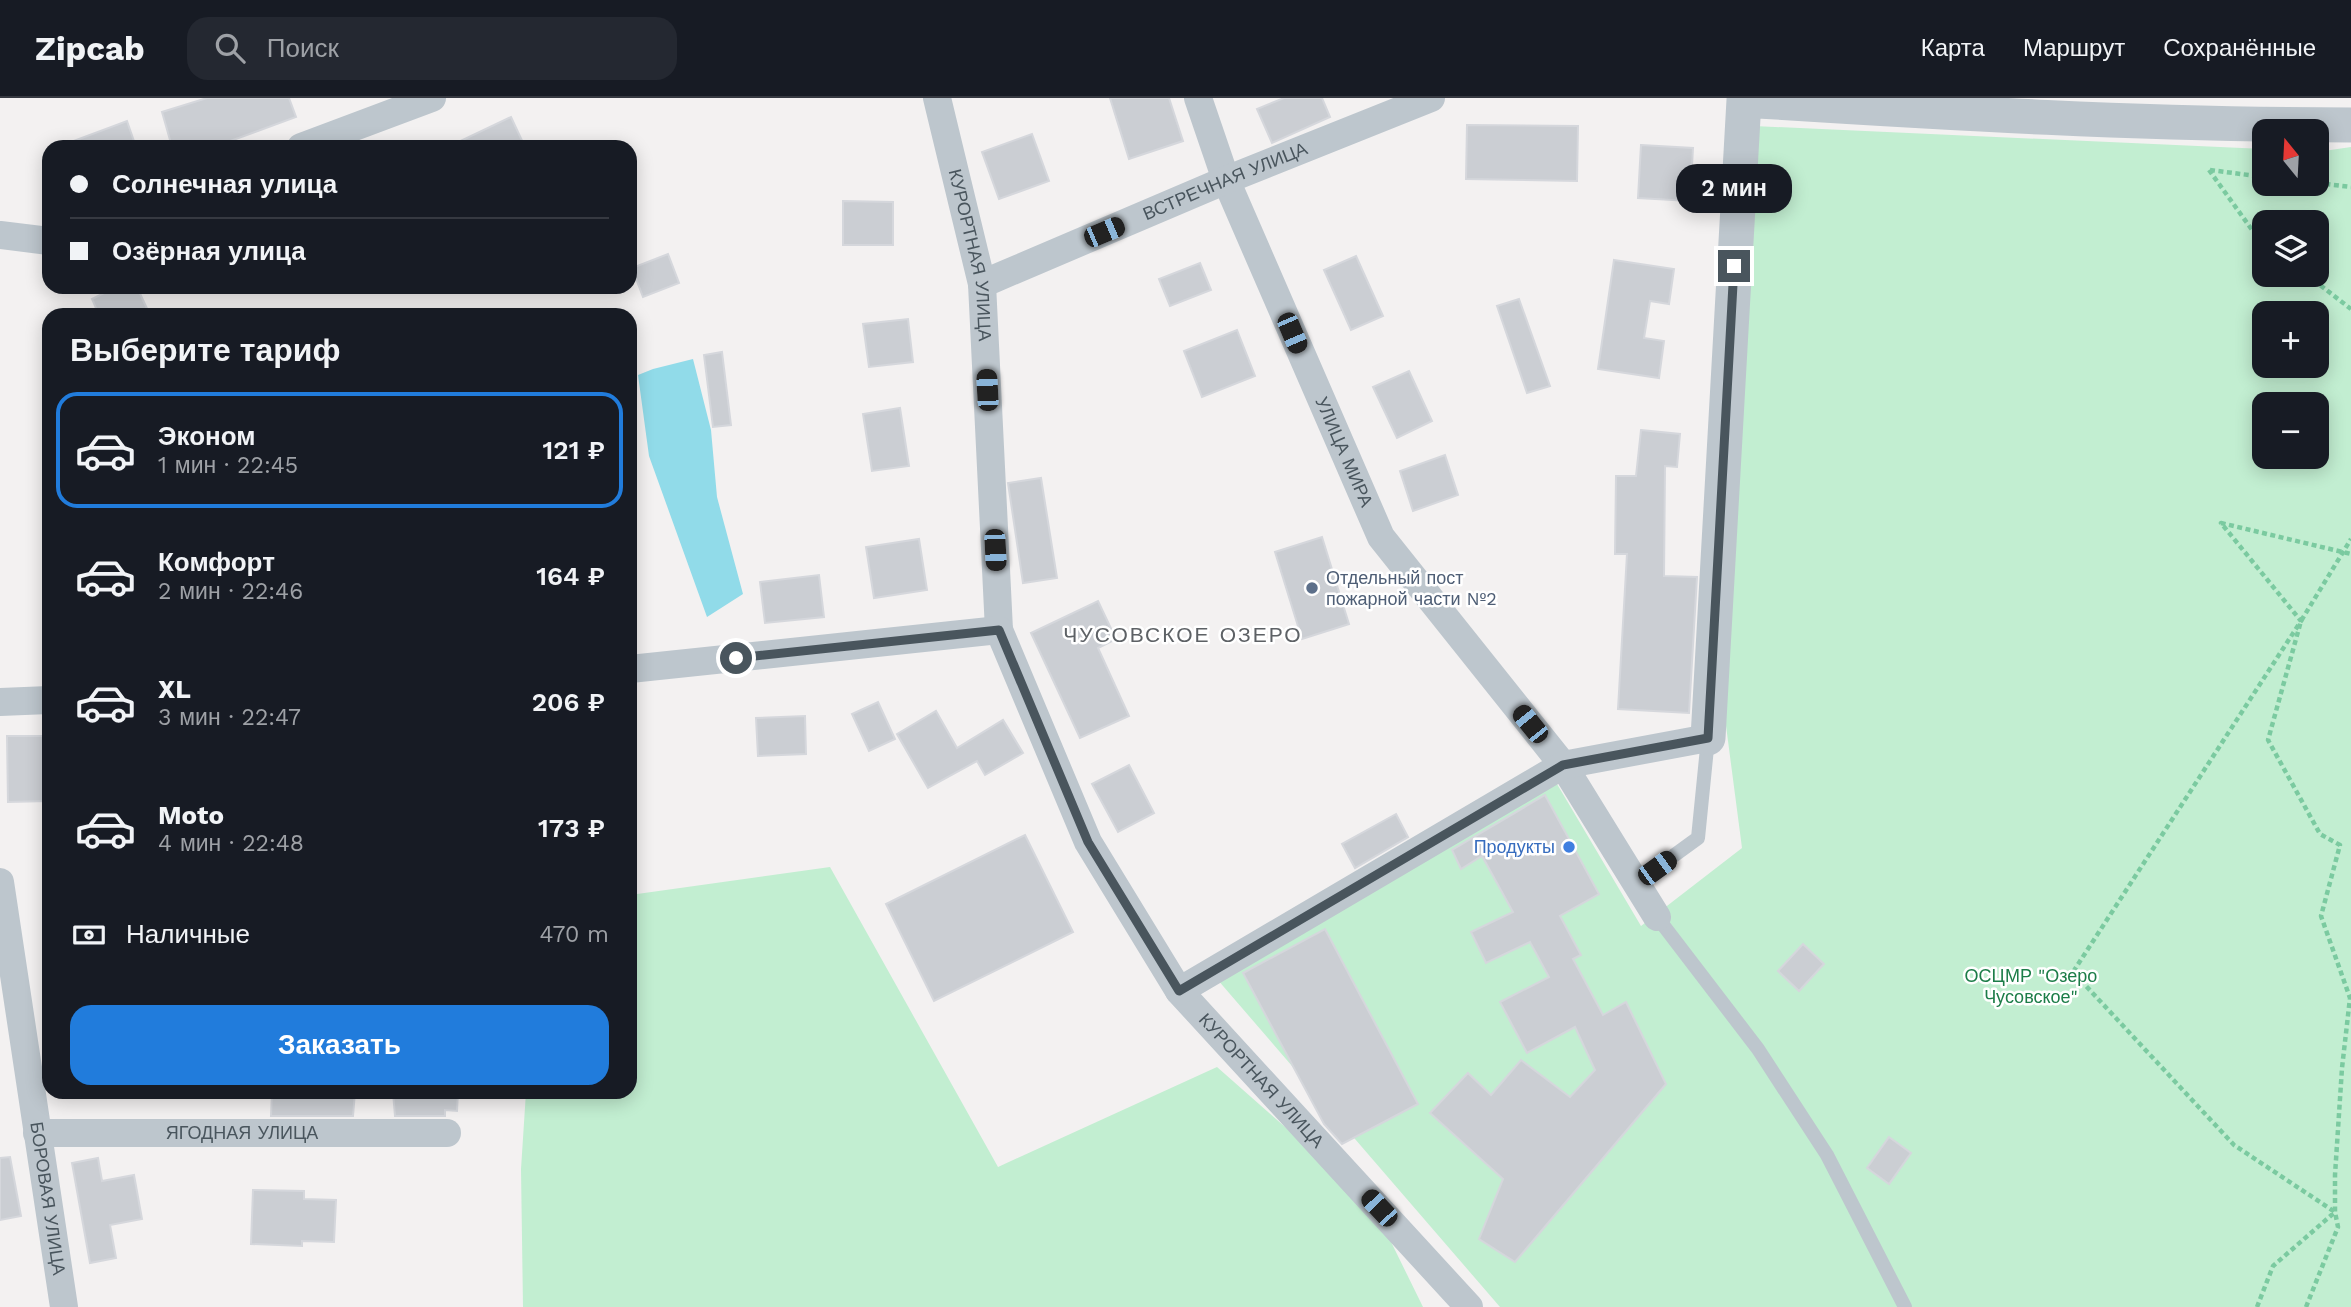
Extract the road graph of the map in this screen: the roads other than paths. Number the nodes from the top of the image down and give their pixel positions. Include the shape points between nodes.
1 (432, 98) edge
2 (937, 98) edge
3 (1198, 98) edge
4 (1431, 98) edge
5 (1732, 99) edge
6 (2351, 125) edge
7 (321, 140) edge
8 (1226, 180) junction
9 (0, 235) edge
10 (42, 241) edge
11 (982, 284) junction
12 (999, 630) junction
13 (637, 668) edge
14 (42, 700) edge
15 (0, 702) edge
16 (1708, 738) junction
17 (1563, 765) junction
18 (0, 882) edge
19 (1636, 883) junction
20 (1657, 917) joint
21 (1179, 991) junction
22 (37, 1133) junction
23 (447, 1133) dead end
24 (64, 1307) edge
25 (1469, 1307) edge
26 (1905, 1307) edge

1 - 7 street
2 - 11 street, КУРОРТНАЯ УЛИЦА
3 - 8 street, УЛИЦА МИРА
4 - 8 street, ВСТРЕЧНАЯ УЛИЦА
5 - 6 street via 2215,125
5 - 16 street
8 - 11 street, ВСТРЕЧНАЯ УЛИЦА
8 - 17 street, УЛИЦА МИРА via 1381,537
9 - 10 street
11 - 12 street, КУРОРТНАЯ УЛИЦА
12 - 13 street
12 - 21 street, КУРОРТНАЯ УЛИЦА via 1088,842
14 - 15 street
16 - 17 street
16 - 19 lane via 1698,838
17 - 19 street, УЛИЦА МИРА
17 - 21 street
18 - 22 street, БОРОВАЯ УЛИЦА
19 - 20 street, УЛИЦА МИРА
20 - 26 lane via 1758,1049 1827,1155
21 - 25 street, КУРОРТНАЯ УЛИЦА
22 - 23 street, ЯГОДНАЯ УЛИЦА
22 - 24 street, БОРОВАЯ УЛИЦА

